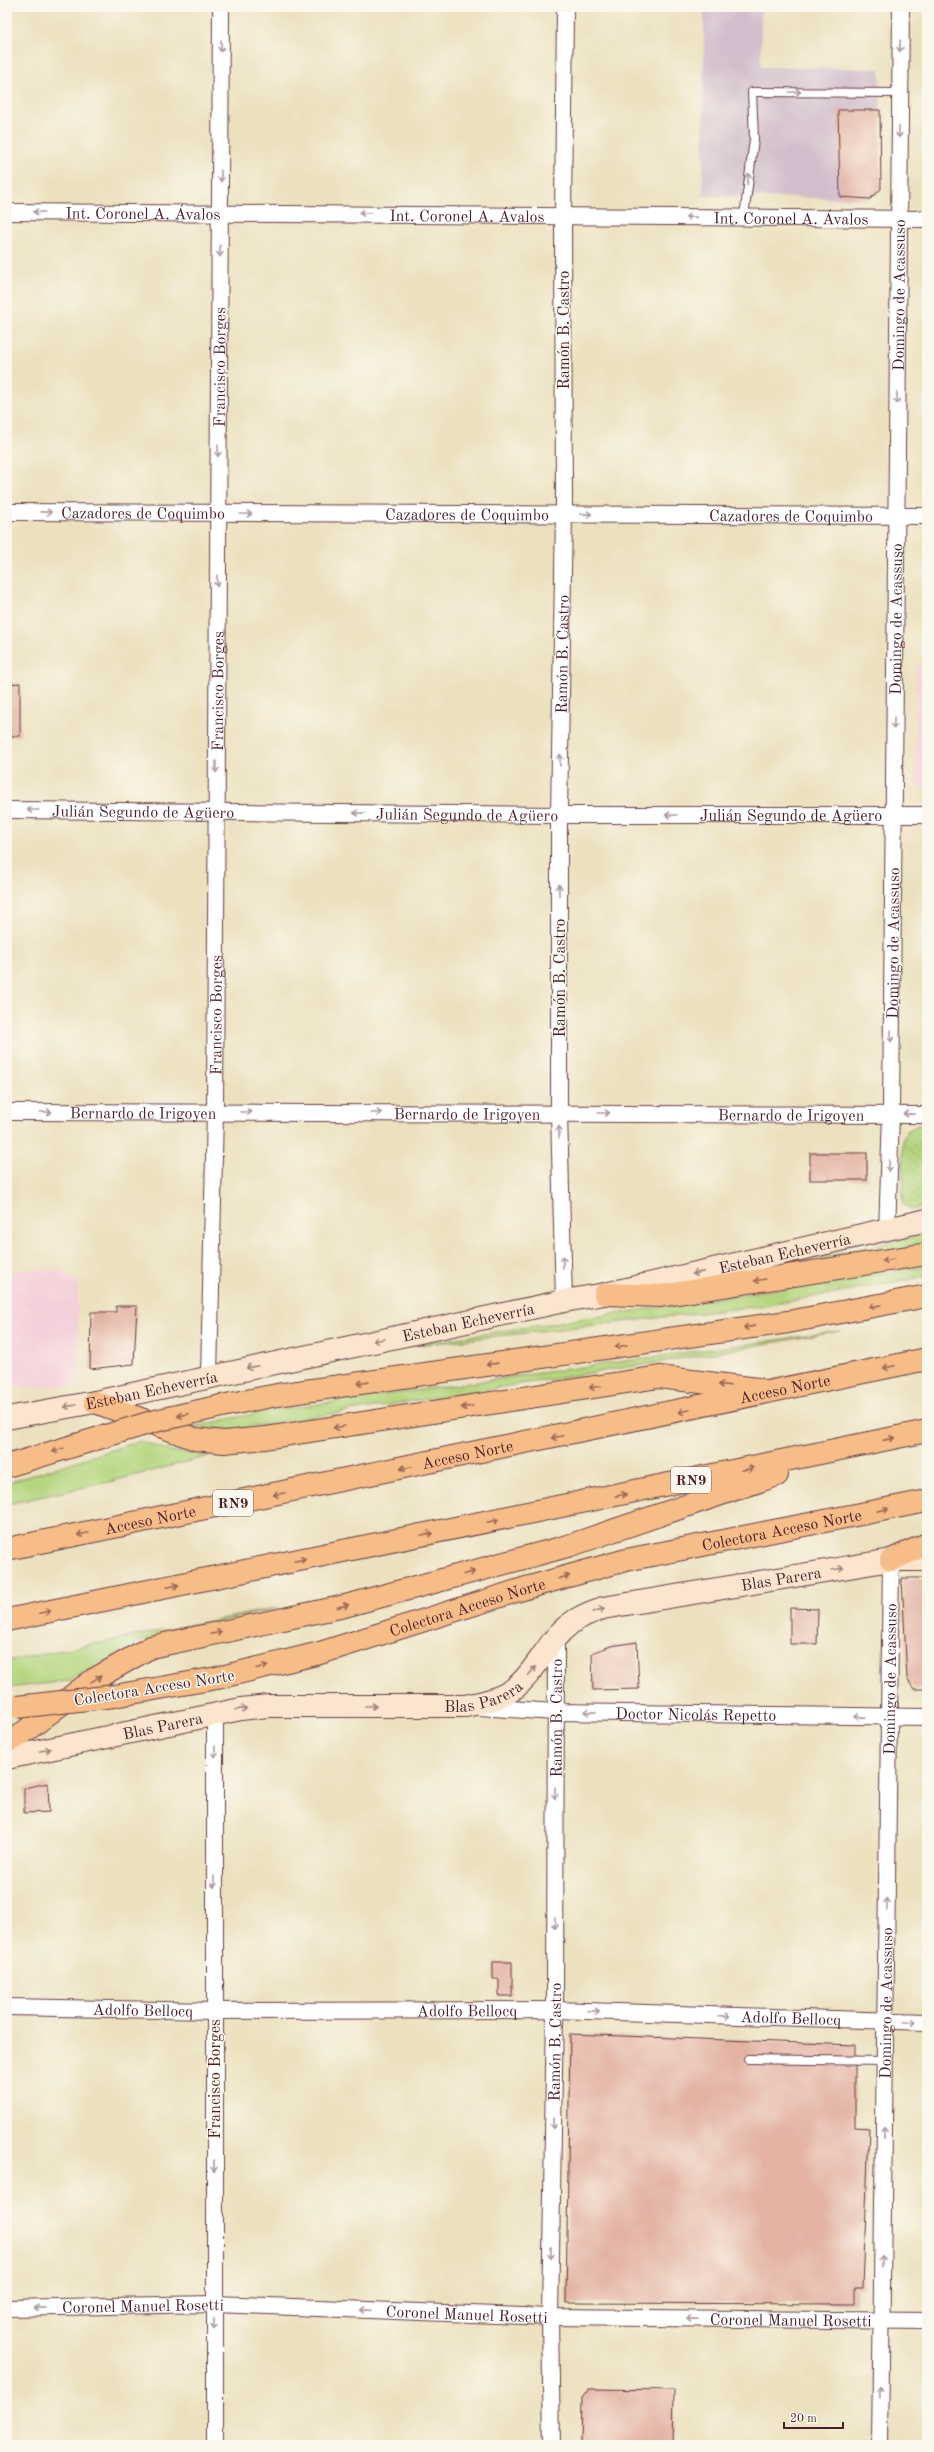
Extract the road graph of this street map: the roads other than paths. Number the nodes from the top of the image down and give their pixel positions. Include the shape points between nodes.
1 (221, 7) edge
2 (565, 7) edge
3 (901, 7) edge
4 (899, 93) junction
5 (7, 212) edge
6 (220, 212) junction
7 (563, 215) junction
8 (744, 217) junction
9 (898, 219) junction
10 (927, 219) edge
11 (7, 512) edge
12 (564, 513) junction
13 (217, 514) junction
14 (897, 516) junction
15 (927, 516) edge
16 (7, 810) edge
17 (216, 811) junction
18 (559, 815) junction
19 (892, 815) junction
20 (927, 815) edge
21 (7, 1112) edge
22 (215, 1112) junction
23 (559, 1113) junction
24 (891, 1114) junction
25 (927, 1114) edge
26 (927, 1220) edge
27 (887, 1231) junction
28 (927, 1254) edge
29 (604, 1294) junction
30 (927, 1296) edge
31 (564, 1301) junction
32 (927, 1359) edge
33 (209, 1376) junction
34 (777, 1391) junction
35 (95, 1402) junction
36 (7, 1418) edge
37 (927, 1431) edge
38 (863, 1445) junction
39 (7, 1466) edge
40 (927, 1501) edge
41 (927, 1544) edge
42 (7, 1549) edge
43 (891, 1560) junction
44 (927, 1560) edge
45 (7, 1620) edge
46 (556, 1638) junction
47 (466, 1706) junction
48 (12, 1707) edge
49 (555, 1712) junction
50 (215, 1713) junction
51 (927, 1717) edge
52 (889, 1718) junction
53 (7, 1742) edge
54 (7, 1758) edge
55 (7, 2007) edge
56 (555, 2010) junction
57 (214, 2011) junction
58 (885, 2022) junction
59 (927, 2022) edge
60 (748, 2059) dead end
61 (885, 2061) junction
62 (214, 2304) junction
63 (7, 2308) edge
64 (550, 2317) junction
65 (881, 2321) junction
66 (927, 2321) edge
67 (215, 2445) edge
68 (552, 2445) edge
69 (880, 2445) edge

1 -> 6 street, Francisco Borges
2 - 7 street, Ramón B. Castro
3 -> 4 street, Domingo de Acassuso
8 -> 4 lane via 754,140 752,92
4 -> 9 street, Domingo de Acassuso
6 -> 5 street, Int. Coronel A. Ávalos
7 -> 6 street, Int. Coronel A. Ávalos
6 -> 13 street, Francisco Borges
8 -> 7 street, Int. Coronel A. Ávalos
7 - 12 street, Ramón B. Castro
8 - 9 street, Int. Coronel A. Ávalos
9 - 10 street, Int. Coronel A. Ávalos
9 -> 14 street, Domingo de Acassuso
11 -> 13 street, Cazadores de Coquimbo
13 -> 12 street, Cazadores de Coquimbo
12 -> 14 street, Cazadores de Coquimbo
18 -> 12 street, Ramón B. Castro
13 -> 17 street, Francisco Borges
14 - 15 street, Cazadores de Coquimbo
14 -> 19 street, Domingo de Acassuso
17 -> 16 street, Julián Segundo de Agüero
18 -> 17 street, Julián Segundo de Agüero
17 - 22 street, Francisco Borges
19 -> 18 street, Julián Segundo de Agüero
23 -> 18 street, Ramón B. Castro
19 - 20 street, Julián Segundo de Agüero
19 -> 24 street, Domingo de Acassuso
21 -> 22 street, Bernardo de Irigoyen
22 -> 23 street, Bernardo de Irigoyen
22 - 33 street, Francisco Borges
23 -> 24 street, Bernardo de Irigoyen
31 -> 23 street, Ramón B. Castro
25 -> 24 street, Bernardo de Irigoyen
24 -> 27 street, Domingo de Acassuso
26 - 27 street, Esteban Echeverría
27 -> 29 street, Esteban Echeverría
28 -> 29 highway via 660,1296
29 - 31 street, Esteban Echeverría
30 -> 39 highway, bridge via 788,1322 277,1395 155,1421
31 -> 33 street, Esteban Echeverría
32 -> 34 highway, Acceso Norte / RN9
33 - 35 street, Esteban Echeverría
34 -> 35 highway via 659,1377 265,1438 224,1442 195,1439
34 -> 42 highway, Acceso Norte / RN9
35 -> 36 street, Esteban Echeverría
38 -> 37 highway, RN9
45 -> 38 highway, RN9
53 -> 38 highway via 19,1736 93,1680 151,1647 345,1606 568,1546
48 -> 40 highway, Colectora Acceso Norte, bridge via 114,1696 217,1678 320,1653 526,1588 626,1560
41 - 43 highway
43 - 44 street, Blas Parera
46 -> 43 street, Blas Parera via 583,1615 624,1603
43 - 52 street, Domingo de Acassuso
47 -> 46 street, Blas Parera via 493,1700 516,1687 541,1660
46 - 49 street, Ramón B. Castro
47 - 49 street, Doctor Nicolás Repetto
50 -> 47 street, Blas Parera via 268,1706
52 -> 49 street, Doctor Nicolás Repetto
49 -> 56 street, Ramón B. Castro
54 -> 50 street, Blas Parera
50 -> 57 street, Francisco Borges
51 - 52 street, Doctor Nicolás Repetto
58 -> 52 street, Domingo de Acassuso
55 - 57 street, Adolfo Bellocq
56 - 57 street, Adolfo Bellocq
56 -> 58 street, Adolfo Bellocq
56 -> 64 street, Ramón B. Castro
57 -> 62 street, Francisco Borges
58 -> 59 street, Adolfo Bellocq
58 - 61 street, Domingo de Acassuso
60 - 61 lane
65 -> 61 street, Domingo de Acassuso
62 -> 63 street, Coronel Manuel Rosetti
64 -> 62 street, Coronel Manuel Rosetti
62 -> 67 street, Francisco Borges
65 -> 64 street, Coronel Manuel Rosetti
64 - 68 street, Ramón B. Castro
65 - 66 street, Coronel Manuel Rosetti
69 -> 65 street, Domingo de Acassuso

